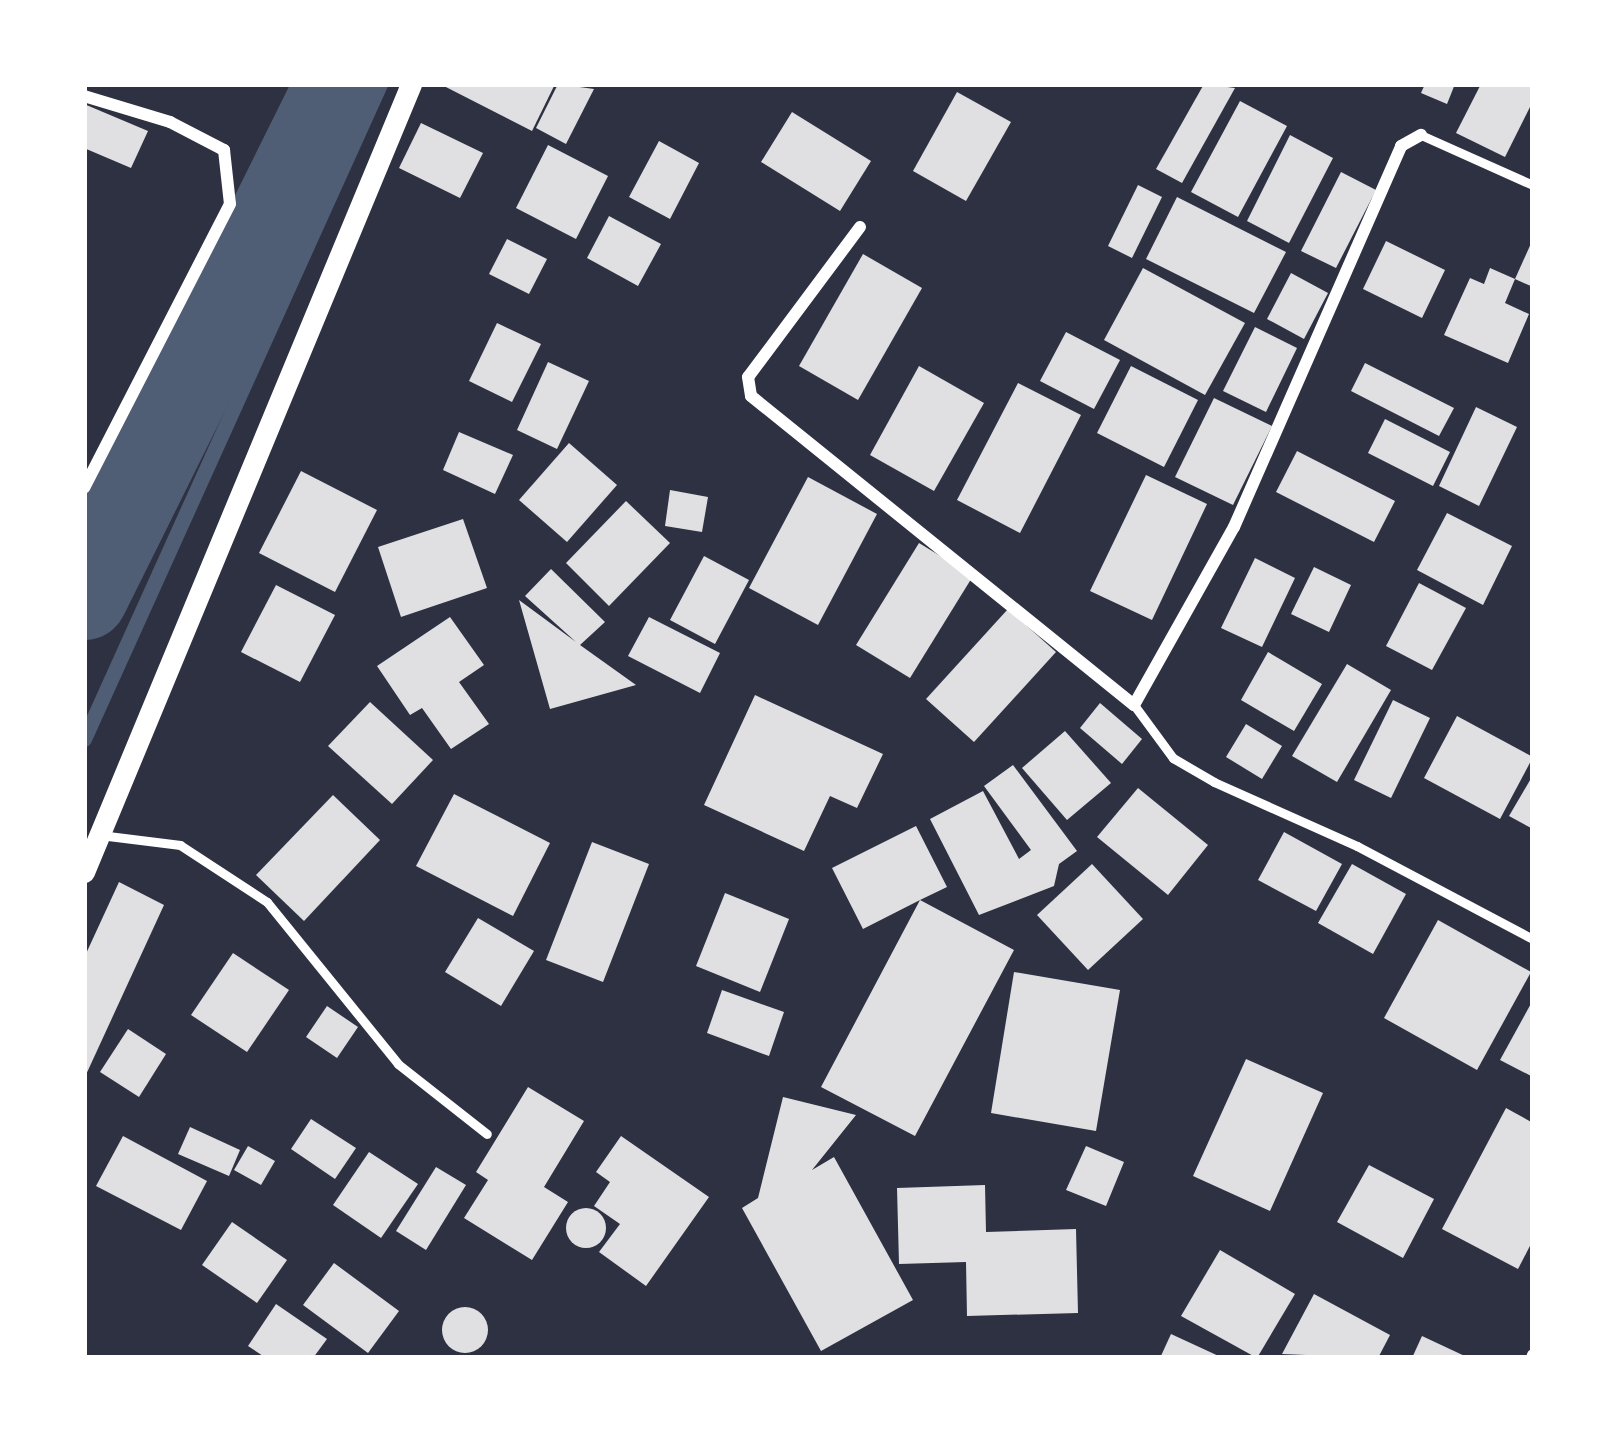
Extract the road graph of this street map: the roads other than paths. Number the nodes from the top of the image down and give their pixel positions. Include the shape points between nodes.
1 (411, 84) edge
2 (84, 96) edge
3 (1421, 135) joint
4 (1533, 185) edge
5 (860, 227) dead end
6 (84, 488) edge
7 (1134, 705) junction
8 (100, 835) junction
9 (84, 872) edge
10 (1533, 939) edge
11 (487, 1134) dead end

1 - 8 street
2 - 6 street via 170,122 224,151 230,204
3 - 4 lane
3 - 7 street via 1401,146 1234,527
5 - 7 street via 748,377 751,396
7 - 10 lane via 1173,758
8 - 9 street
8 - 11 lane via 180,845 267,902 398,1064

